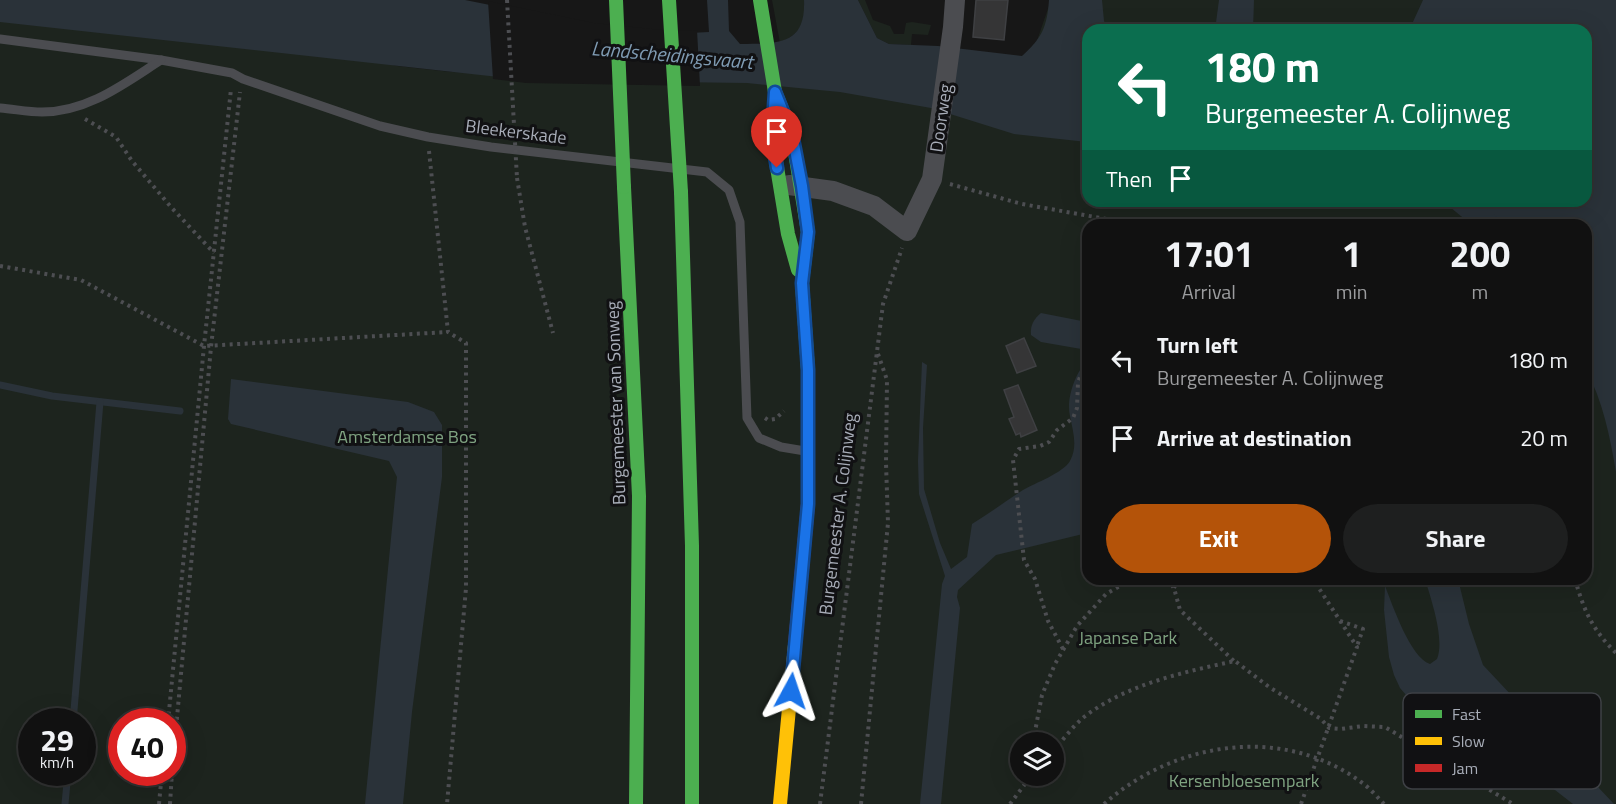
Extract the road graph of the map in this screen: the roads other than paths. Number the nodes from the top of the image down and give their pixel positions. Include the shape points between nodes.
1 (616, 0) edge
2 (669, 0) edge
3 (760, 0) edge
4 (955, 0) edge
5 (0, 39) edge
6 (161, 60) junction
7 (775, 92) junction
8 (0, 108) edge
9 (780, 184) junction
10 (802, 186) junction
11 (802, 283) junction
12 (808, 451) junction
13 (636, 804) edge
14 (692, 804) edge
15 (780, 804) edge

1 - 13 main road, Burgemeester van Sonweg, bridge via 639,496
2 - 14 main road, bridge via 681,192 692,546
3 - 7 main road, Burgemeester A. Colijnweg
4 - 10 street, Doorweg via 932,179 907,231 874,206 833,191
5 - 6 lane, Bleekerskade
6 - 8 lane via 104,96 69,109 42,112
6 - 12 lane, Bleekerskade via 232,72 380,126 428,137 707,172 729,190 741,222 747,418 759,438 781,447
7 - 9 main road, Burgemeester A. Colijnweg via 772,137
7 - 10 main road, Burgemeester A. Colijnweg via 792,134
9 - 10 street
9 - 11 main road, Burgemeester A. Colijnweg via 788,234
10 - 11 main road, Burgemeester A. Colijnweg via 808,232
11 - 12 main road, Burgemeester A. Colijnweg
12 - 15 main road, Burgemeester A. Colijnweg via 804,555

